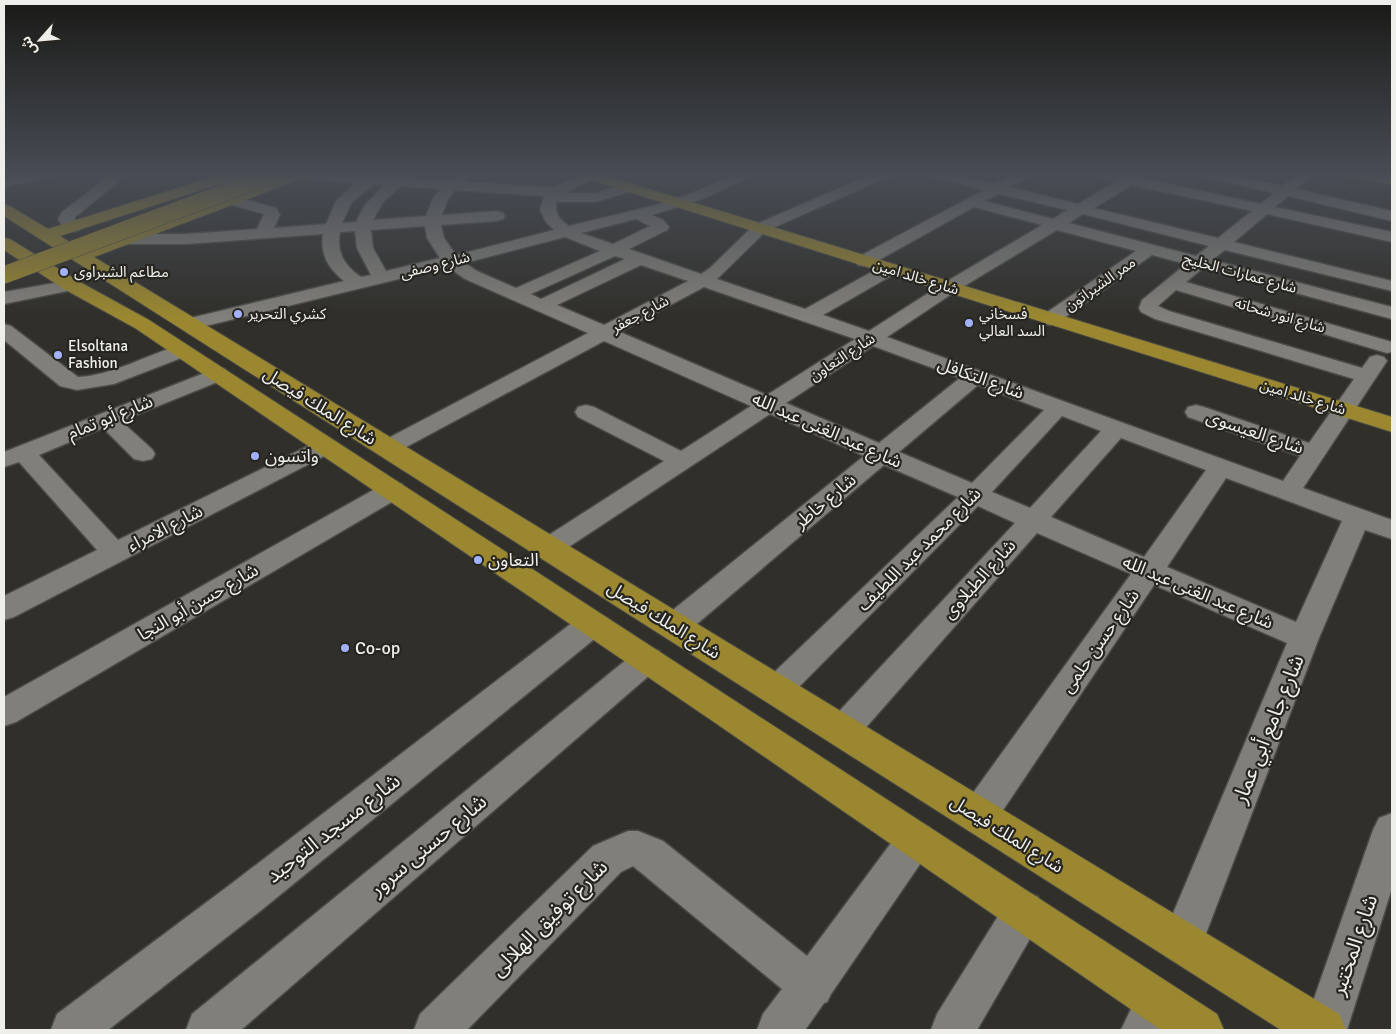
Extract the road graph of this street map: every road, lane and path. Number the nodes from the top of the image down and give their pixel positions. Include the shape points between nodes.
1 (22, 221) edge
2 (67, 221) edge
3 (112, 221) edge
4 (124, 221) edge
5 (126, 221) edge
6 (148, 221) edge
7 (165, 221) edge
8 (171, 221) edge
9 (269, 221) edge
10 (334, 221) edge
11 (365, 221) edge
12 (440, 221) edge
13 (502, 221) edge
14 (553, 221) edge
15 (611, 221) edge
16 (653, 221) edge
17 (738, 221) edge
18 (775, 221) edge
19 (936, 221) edge
20 (1045, 221) edge
21 (1059, 221) edge
22 (1135, 221) edge
23 (1249, 221) edge
24 (1320, 221) edge
25 (432, 222) junction
26 (1138, 222) joint
27 (1055, 224) junction
28 (363, 227) junction
29 (760, 228) junction
30 (332, 229) junction
31 (567, 232) junction
32 (263, 234) junction
33 (1392, 237) edge
34 (125, 239) junction
35 (536, 240) junction
36 (4, 243) edge
37 (1223, 243) junction
38 (1149, 249) junction
39 (615, 250) junction
40 (67, 251) junction
41 (640, 259) junction
42 (451, 261) junction
43 (864, 261) junction
44 (1199, 262) junction
45 (4, 266) edge
46 (890, 269) junction
47 (4, 275) edge
48 (382, 278) junction
49 (704, 280) junction
50 (358, 284) junction
51 (1174, 284) junction
52 (1392, 286) edge
53 (950, 287) junction
54 (515, 294) junction
55 (4, 298) edge
56 (541, 306) junction
57 (1392, 313) edge
58 (807, 316) junction
59 (1050, 319) junction
60 (4, 330) edge
61 (169, 330) junction
62 (603, 333) junction
63 (871, 338) junction
64 (1390, 343) edge
65 (217, 374) junction
66 (976, 376) junction
67 (1367, 376) junction
68 (768, 405) junction
69 (1059, 406) junction
70 (1344, 410) junction
71 (586, 412) dead end
72 (1196, 412) dead end
73 (106, 419) junction
74 (1392, 425) edge
75 (1117, 428) junction
76 (326, 446) junction
77 (387, 448) junction
78 (1314, 453) junction
79 (143, 454) dead end
80 (882, 454) junction
81 (14, 456) edge
82 (680, 460) junction
83 (1222, 466) junction
84 (393, 490) junction
85 (1289, 491) junction
86 (975, 495) junction
87 (1357, 517) junction
88 (1033, 520) junction
89 (1392, 530) edge
90 (548, 548) junction
91 (115, 553) junction
92 (1149, 570) junction
93 (4, 609) edge
94 (592, 624) junction
95 (674, 626) junction
96 (1304, 638) junction
97 (648, 659) junction
98 (776, 690) junction
99 (4, 713) edge
100 (842, 731) junction
101 (978, 816) junction
102 (1392, 830) edge
103 (916, 839) junction
104 (1024, 911) junction
105 (1182, 942) junction
106 (812, 987) junction
107 (1150, 1015) edge
108 (73, 1030) edge
109 (208, 1030) edge
110 (436, 1030) edge
111 (779, 1030) edge
112 (953, 1030) edge
113 (1201, 1030) edge
114 (1324, 1030) edge

1 - 40 main road, شارع الملك فيصل
2 - 40 street
3 - 40 main road
4 - 7 main road via 146,224
5 - 45 main road
6 - 47 main road, bridge
8 - 34 main road
9 - 32 street
10 - 30 street
11 - 28 street
12 - 25 street
13 - 35 street via 509,228
14 - 31 street
15 - 31 street, شارع وصفى
16 - 39 street via 661,227
17 - 29 main road, شارع خالد امين
18 - 29 street, شارع جعفر
19 - 43 street
20 - 27 street, شارع عمارات الخليج
21 - 27 street, شارع التعاون
22 - 26 street
23 - 37 street
24 - 33 street
25 - 28 street
25 - 42 street, شارع عبد الغنى عبد الله via 438,241
26 - 37 street
27 - 38 street, شارع عمارات الخليج
27 - 53 street, شارع التعاون
28 - 30 street
28 - 48 street via 366,253
29 - 43 main road, شارع خالد امين
29 - 49 street, شارع جعفر
30 - 32 street
30 - 50 street via 329,248 332,258
31 - 35 street, شارع وصفى
31 - 39 street, شارع التكافل
32 - 34 street via 170,240
34 - 40 main road
35 - 42 street, شارع وصفى
36 - 40 main road, شارع الملك فيصل
37 - 44 street
37 - 52 street
38 - 44 street, شارع عمارات الخليج
38 - 59 street, ممر الشيراتون
39 - 41 street, شارع التكافل
39 - 54 street
40 - 55 street
40 - 61 main road, شارع الملك فيصل
41 - 49 street, شارع التكافل
41 - 56 street
42 - 48 street, شارع وصفى
42 - 54 street, شارع عبد الغنى عبد الله via 471,275
43 - 46 main road, شارع خالد امين
44 - 51 street
44 - 57 street, شارع عمارات الخليج
46 - 53 main road, شارع خالد امين
46 - 58 street
48 - 50 street, شارع وصفى
49 - 58 street, شارع التكافل
49 - 62 street, شارع جعفر
50 - 61 street, شارع وصفى
51 - 64 street, شارع انور شحاته
51 - 67 street via 1149,304 1150,310
53 - 59 main road, شارع خالد امين
53 - 63 street, شارع التعاون
54 - 56 street, شارع عبد الغنى عبد الله
56 - 62 street, شارع عبد الغنى عبد الله
58 - 63 street, شارع التكافل
59 - 70 main road, شارع خالد امين
60 - 61 street, شارع وصفى via 77,385 101,381
61 - 65 main road, شارع الملك فيصل
61 - 77 main road, شارع الملك فيصل
62 - 68 street, شارع عبد الغنى عبد الله
62 - 77 street, شارع جعفر
63 - 66 street, شارع التكافل
63 - 68 street, شارع التعاون
64 - 67 street
65 - 73 street, شارع أبو تمام
65 - 76 main road, شارع الملك فيصل
66 - 69 street, شارع التكافل
66 - 80 street, شارع خاطر
67 - 70 street
68 - 80 street, شارع عبد الغنى عبد الله
68 - 82 street, شارع التعاون
69 - 75 street, شارع التكافل
69 - 86 street, شارع محمد عبد اللطيف
70 - 74 main road, شارع خالد امين
70 - 78 street
71 - 82 street
72 - 78 street, شارع العيسوى
73 - 79 street
73 - 81 street, شارع أبو تمام
75 - 83 street, شارع التكافل
75 - 88 street, شارع الطبلاوى
76 - 84 main road, شارع الملك فيصل
76 - 91 street, شارع الامراء
77 - 90 main road, شارع الملك فيصل
78 - 85 street
80 - 86 street, شارع عبد الغنى عبد الله
80 - 95 street, شارع خاطر
81 - 91 street
82 - 90 street, شارع التعاون
83 - 85 street, شارع التكافل
83 - 92 street, شارع حسن حلمى
84 - 94 main road, شارع الملك فيصل
84 - 99 street, شارع حسن أبو النجا
85 - 87 street, شارع التكافل
86 - 88 street, شارع عبد الغنى عبد الله
86 - 98 street, شارع محمد عبد اللطيف
87 - 89 street, شارع التكافل
87 - 96 street, شارع جامع أبي عمار
88 - 92 street, شارع عبد الغنى عبد الله
88 - 100 street, شارع الطبلاوى
90 - 95 main road, شارع الملك فيصل
91 - 93 street, شارع الامراء
92 - 96 street, شارع عبد الغنى عبد الله
92 - 101 street, شارع حسن حلمى
94 - 97 main road, شارع الملك فيصل
94 - 108 street, شارع مسجد التوحيد
95 - 98 main road, شارع الملك فيصل
96 - 105 street, شارع جامع أبي عمار
97 - 103 main road, شارع الملك فيصل
97 - 109 street, شارع حسنى سرور
98 - 100 main road, شارع الملك فيصل
100 - 101 main road, شارع الملك فيصل
101 - 105 main road, شارع الملك فيصل
102 - 114 street, شارع المختبر
103 - 104 main road, شارع الملك فيصل
103 - 106 street
104 - 107 main road, شارع الملك فيصل
104 - 112 street
105 - 114 main road, شارع الملك فيصل
106 - 110 street, شارع توفيق الهلالى via 650,854 631,848 607,859
106 - 111 street
107 - 113 main road, شارع الملك فيصل

